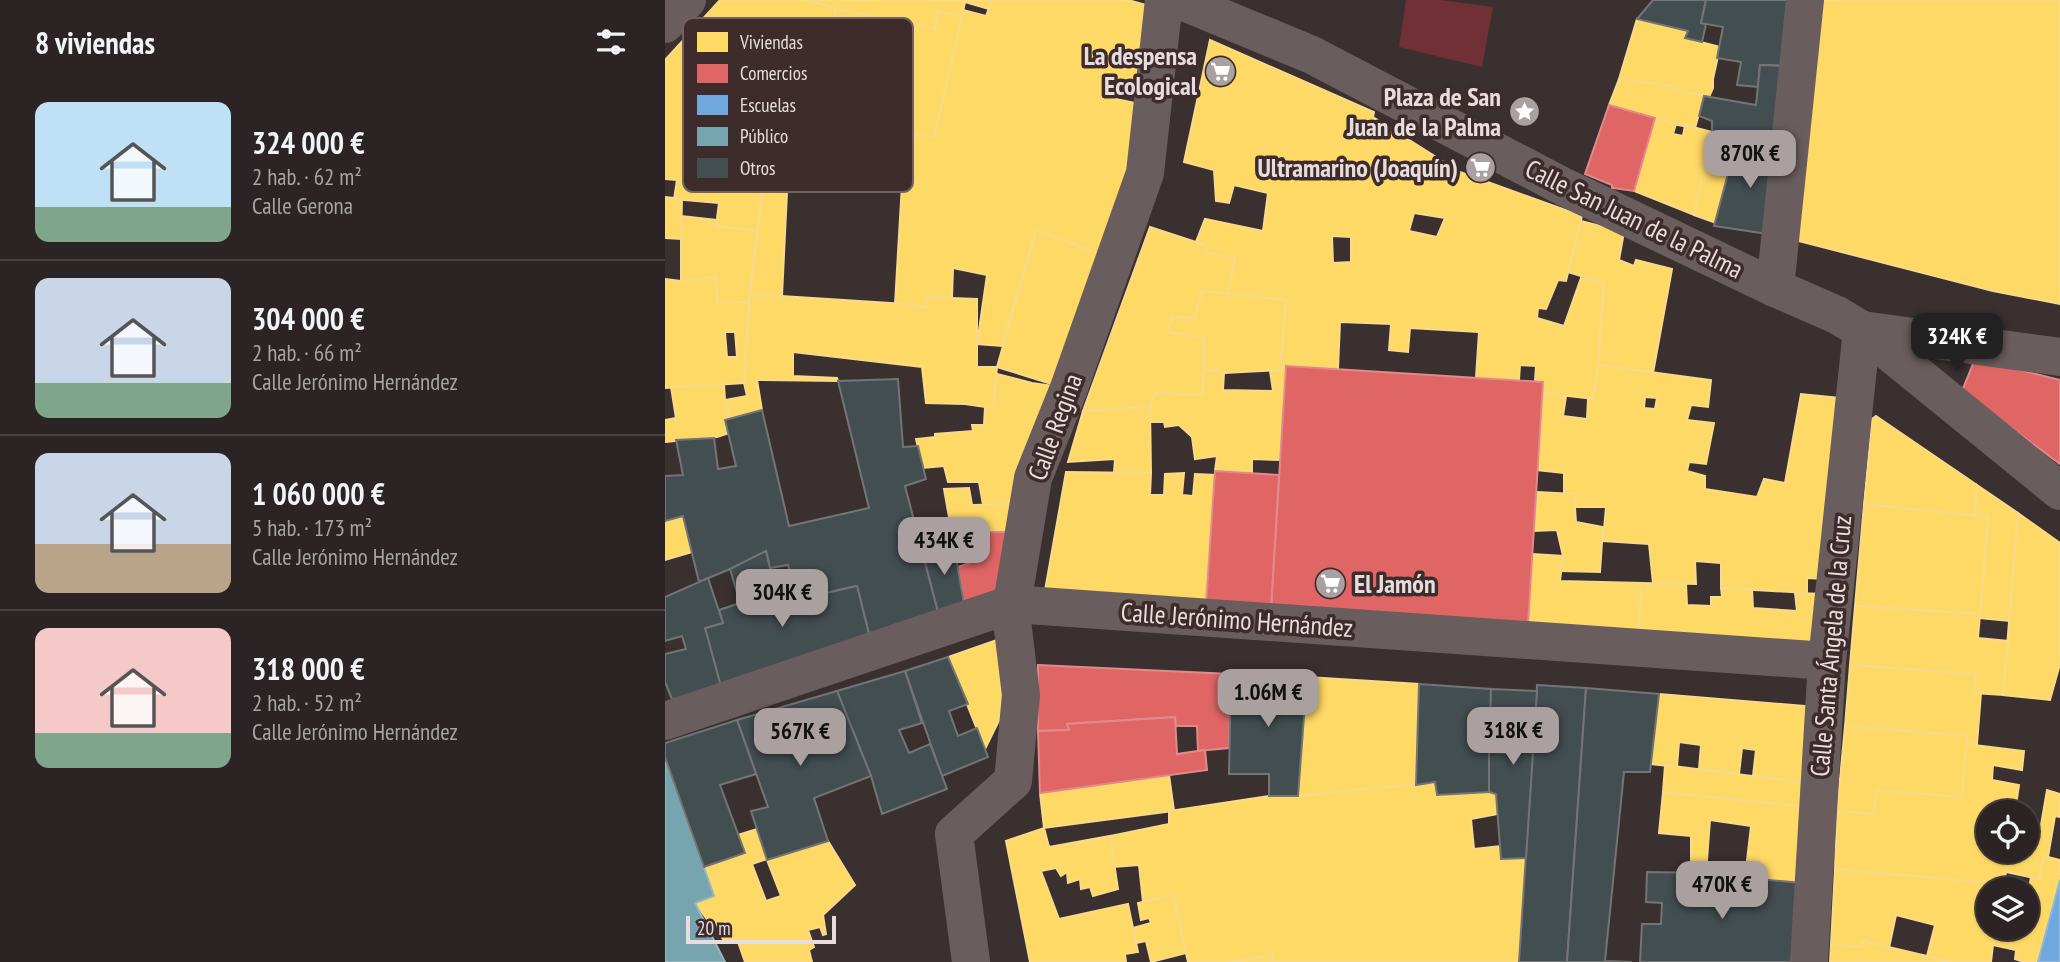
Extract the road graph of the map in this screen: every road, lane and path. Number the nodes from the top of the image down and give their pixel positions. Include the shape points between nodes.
1 (687, 0) edge
2 (1164, 0) edge
3 (1179, 0) edge
4 (1805, 0) edge
5 (665, 24) edge
6 (1775, 288) junction
7 (1862, 330) junction
8 (2060, 357) edge
9 (2060, 491) edge
10 (1012, 604) junction
11 (1827, 661) junction
12 (665, 721) edge
13 (971, 962) edge
14 (1809, 962) edge

1 - 5 street
2 - 10 street, Calle Regina via 1145,173 1033,478
3 - 6 street, Calle San Juan de la Palma via 1313,54 1564,187
4 - 6 street
6 - 7 street, Calle San Juan de la Palma
7 - 8 street
7 - 9 street
7 - 11 street, Calle Santa Ángela de la Cruz
10 - 11 street, Calle Jerónimo Hernández
10 - 12 street, Calle Jerónimo Hernández
10 - 13 street, Calle Regina via 1021,695 1013,781 954,834
11 - 14 street, Calle Santa Ángela de la Cruz

